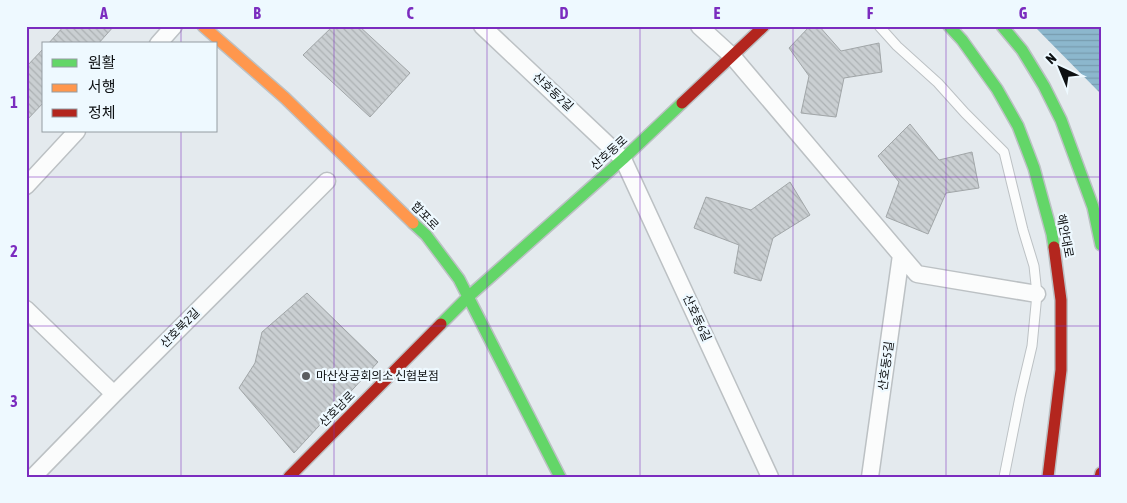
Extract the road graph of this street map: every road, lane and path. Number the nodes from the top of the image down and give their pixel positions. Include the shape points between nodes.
1 (174, 26) edge
2 (203, 26) edge
3 (482, 26) edge
4 (699, 26) edge
5 (764, 26) edge
6 (879, 26) edge
7 (950, 26) edge
8 (1002, 26) edge
9 (160, 42) edge
10 (733, 57) junction
11 (76, 132) edge
12 (624, 159) junction
13 (328, 181) dead end
14 (26, 186) edge
15 (1101, 245) edge
16 (901, 256) junction
17 (1037, 294) junction
18 (468, 297) junction
19 (26, 309) edge
20 (114, 394) junction
21 (33, 477) edge
22 (289, 477) edge
23 (560, 477) edge
24 (770, 477) edge
25 (870, 477) edge
26 (1004, 477) edge
27 (1048, 477) edge

1 - 9 street
2 - 18 main road, 합포로 via 285,98 426,235 459,279
3 - 12 street, 산호동2길
4 - 10 street
5 - 10 main road, 산호동로
6 - 17 lane via 1004,152 1034,266
7 - 27 main road, 해안대로 via 997,89 1018,126 1034,168 1052,234 1061,300 1061,370
8 - 15 main road via 1022,50 1061,120 1093,207
10 - 12 main road, 산호동로
10 - 16 street
11 - 14 street
12 - 18 main road, 산호동로
12 - 24 street, 산호동6길
13 - 20 street, 산호북2길
16 - 17 street via 917,274
16 - 25 street, 산호동5길
17 - 26 lane via 1032,346
18 - 22 main road, 산호남로
18 - 23 main road, 합포로
19 - 20 street
20 - 21 street, 산호북2길

